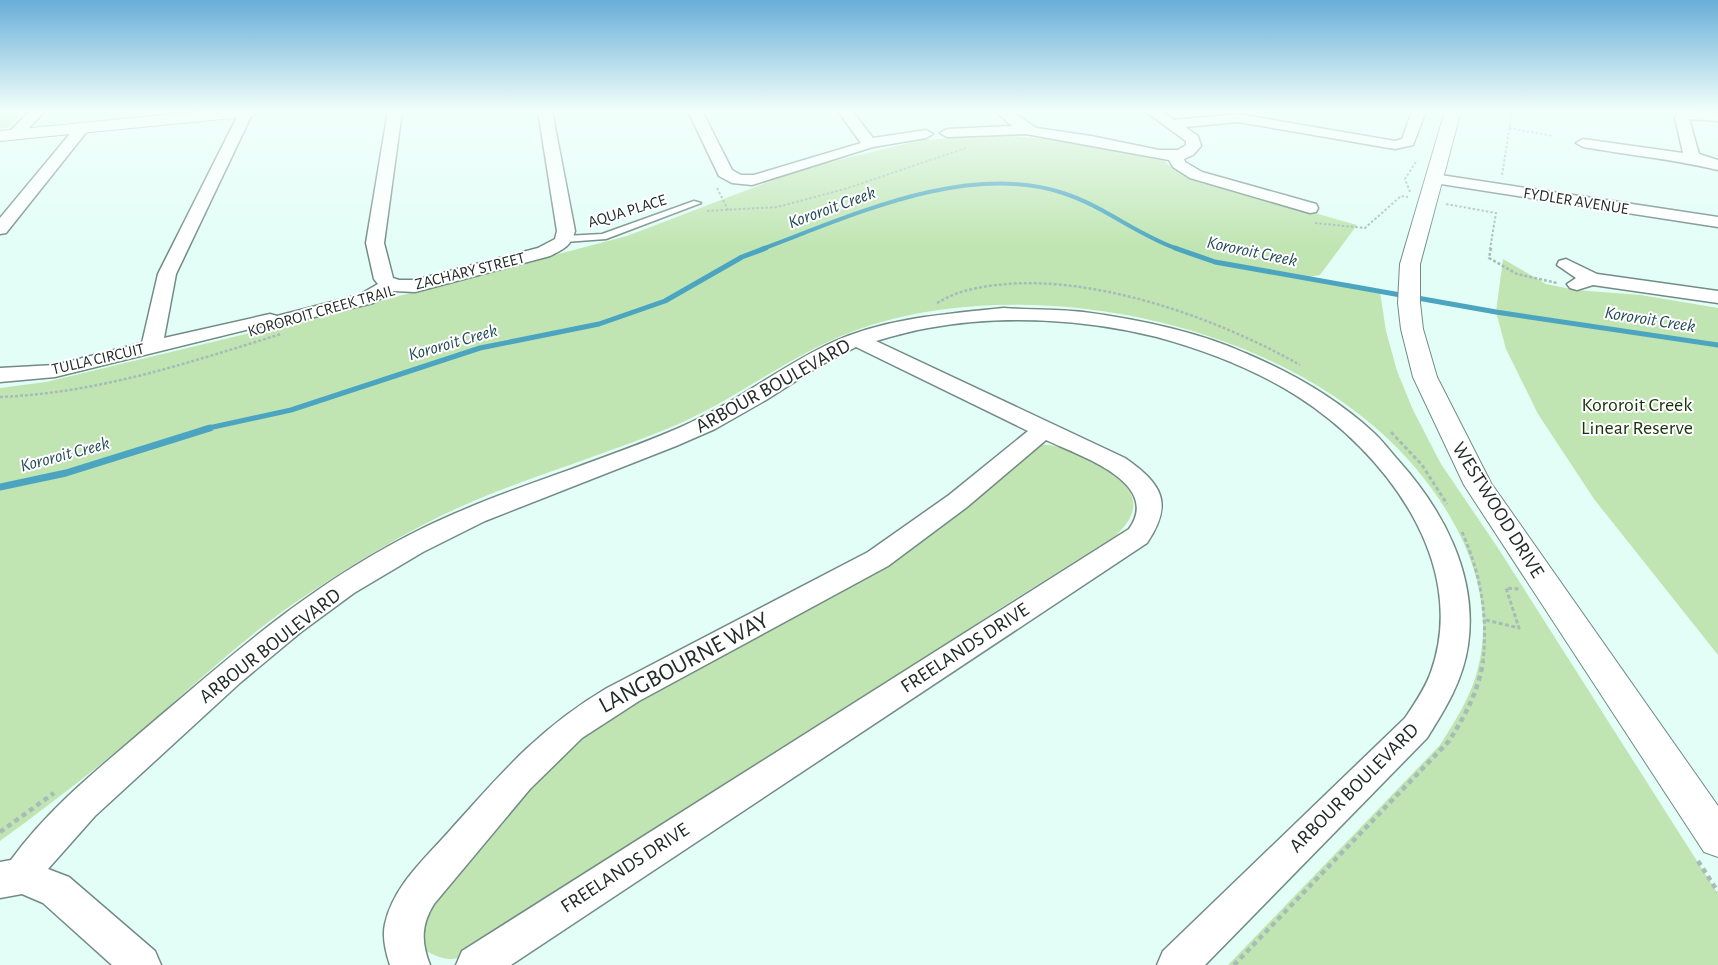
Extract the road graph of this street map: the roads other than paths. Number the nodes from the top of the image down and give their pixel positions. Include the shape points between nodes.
1 (60, 156) edge
2 (227, 156) edge
3 (388, 156) edge
4 (553, 156) edge
5 (717, 156) edge
6 (834, 156) edge
7 (1175, 156) edge
8 (1440, 156) edge
9 (1666, 156) edge
10 (1693, 156) edge
11 (1696, 159) junction
12 (1718, 166) edge
13 (1434, 179) junction
14 (698, 207) road end
15 (1311, 214) road end
16 (1718, 222) edge
17 (0, 229) edge
18 (565, 239) junction
19 (1566, 265) dead end
20 (391, 284) junction
21 (1718, 297) edge
22 (858, 340) junction
23 (152, 347) junction
24 (0, 375) edge
25 (1044, 429) junction
26 (1718, 839) edge
27 (11, 878) edge
28 (141, 965) edge
29 (410, 965) edge
30 (476, 965) edge
31 (1177, 965) edge

1 - 17 street
2 - 23 street, TULLA CIRCUIT via 168,274
3 - 20 street, ZACHARY STREET via 375,243 383,279
4 - 18 street
5 - 6 street via 725,173 738,180 761,178
7 - 15 street via 1178,164 1196,175
8 - 13 street, WESTWOOD DRIVE
9 - 11 street
10 - 11 street
11 - 12 street
13 - 16 street, FYDLER AVENUE
13 - 26 street, WESTWOOD DRIVE via 1410,264 1409,303 1417,350 1432,396 1478,485
14 - 18 lane, AQUA PLACE via 603,237
18 - 20 street, ZACHARY STREET via 544,252 438,280 409,286
19 - 21 street via 1584,281
20 - 23 street via 366,300 281,324
22 - 25 street, FREELANDS DRIVE
22 - 27 street, ARBOUR BOULEVARD via 825,353 708,423 491,508 399,553 312,607 69,816
22 - 31 street, ARBOUR BOULEVARD via 909,324 1014,313 1089,318 1176,336 1260,368 1338,416 1387,459 1404,479 1433,525 1452,578 1456,620 1449,664 1436,698 1416,728
23 - 24 street, TULLA CIRCUIT via 55,371
25 - 29 street, LANGBOURNE WAY via 958,501 878,559 592,712 554,742 525,770 411,908 404,924
25 - 30 street, FREELANDS DRIVE via 1116,464 1139,483 1146,492 1150,514 1138,536
27 - 28 street via 64,895

